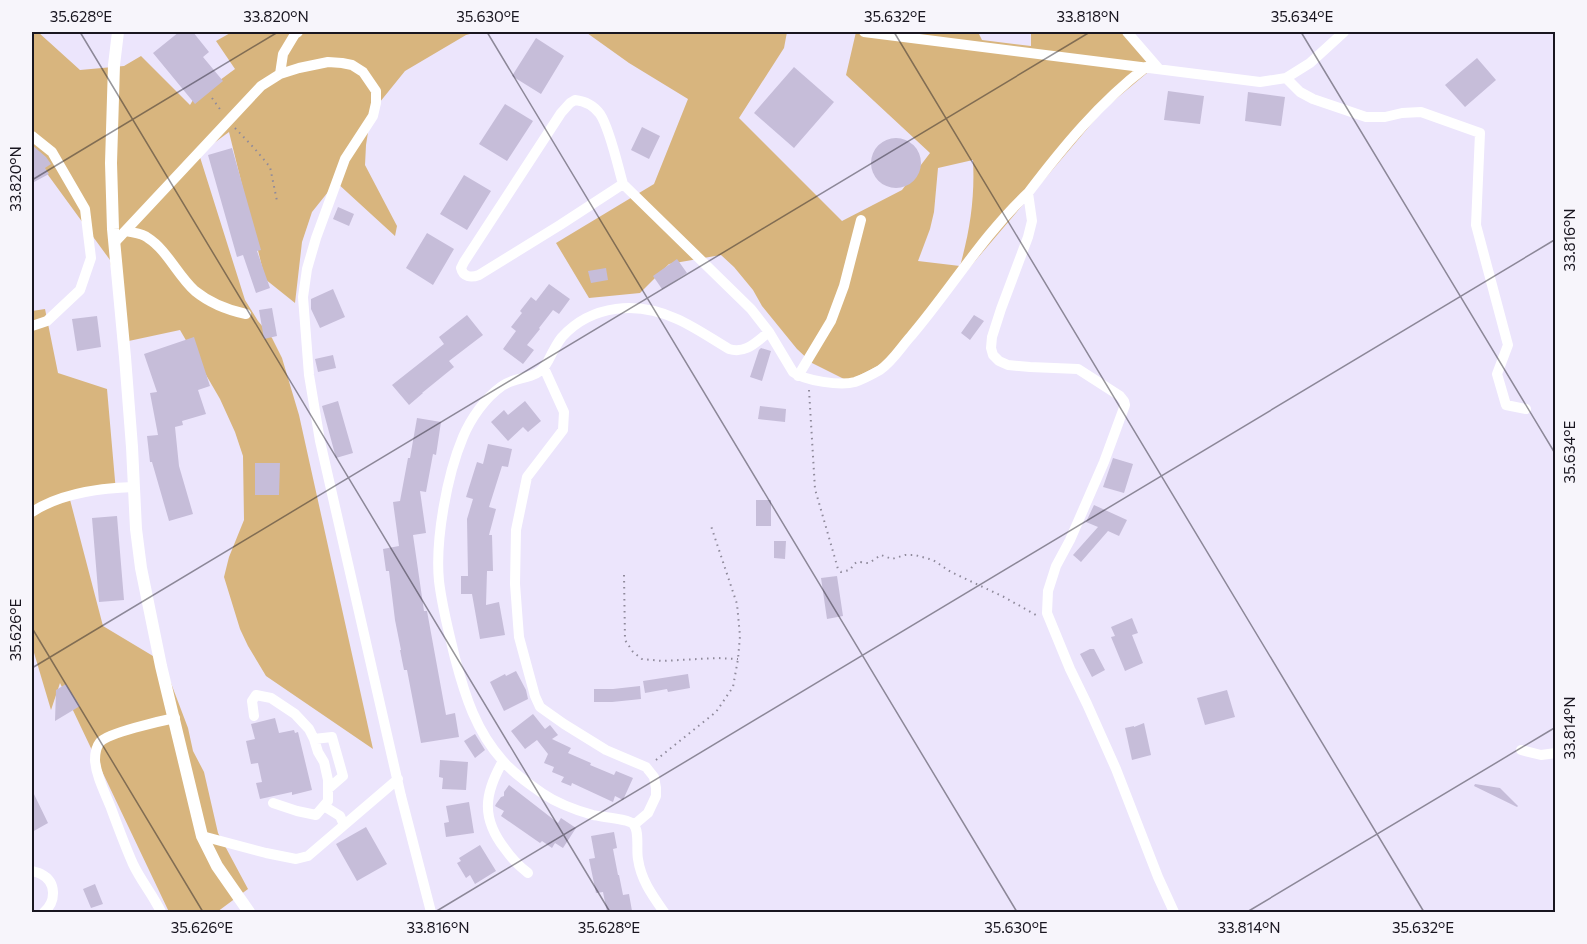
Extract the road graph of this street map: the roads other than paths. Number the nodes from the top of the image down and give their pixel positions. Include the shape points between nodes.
1 (118, 32) edge
2 (298, 32) edge
3 (864, 32) edge
4 (1127, 32) edge
5 (1344, 32) edge
6 (1146, 67) junction
7 (1159, 69) junction
8 (280, 74) junction
9 (1286, 78) junction
10 (32, 136) edge
11 (623, 184) junction
12 (1028, 193) junction
13 (861, 220) dead end
14 (126, 231) junction
15 (114, 243) junction
16 (246, 314) dead end
17 (32, 326) edge
18 (769, 332) junction
19 (544, 368) junction
20 (803, 377) junction
21 (1526, 410) dead end
22 (134, 487) junction
23 (32, 512) edge
24 (254, 716) dead end
25 (175, 718) junction
26 (314, 739) junction
27 (1521, 750) dead end
28 (1556, 753) edge
29 (503, 761) junction
30 (398, 779) junction
31 (328, 789) junction
32 (273, 803) dead end
33 (324, 806) junction
34 (344, 825) junction
35 (635, 825) junction
36 (202, 836) junction
37 (32, 871) edge
38 (528, 873) dead end
39 (44, 912) edge
40 (161, 912) edge
41 (249, 912) edge
42 (431, 912) edge
43 (664, 912) edge
44 (1174, 912) edge

1 - 15 street via 111,163
2 - 8 street via 283,54
3 - 6 street
4 - 7 street
5 - 9 street via 1310,63
6 - 7 street
6 - 12 street via 1110,96
7 - 9 street via 1260,82
8 - 14 street via 261,86
8 - 30 street via 311,65 342,63 363,72 376,91 373,116 345,159 316,238 303,297 309,375 320,441
9 - 21 street via 1313,99 1366,117 1421,112 1480,133 1476,225 1508,345 1497,374 1506,405
10 - 17 street via 52,152 85,209 91,258 80,290 47,321
11 - 11 street via 600,114 585,102 570,103 461,271 470,277 479,275
11 - 18 street via 751,309
12 - 20 street via 999,222 930,315 887,364 846,384
12 - 44 street via 1032,221 1001,309 993,337 993,356 1008,364 1078,369 1120,396 1125,405 1051,579 1047,613
13 - 20 street via 844,286
14 - 15 street
14 - 16 street via 148,237 193,290 210,302
15 - 22 street
18 - 19 street via 749,347 736,351 657,311 618,308 597,313 578,324 561,338
18 - 20 street via 793,372
19 - 29 street via 503,385 473,418 455,464 440,531 438,556 444,611 466,699 474,719
19 - 35 street via 564,411 563,429 527,477 516,530 519,637 540,707 606,750 646,767 654,777 656,796 648,813
22 - 23 street via 69,496
22 - 25 street via 141,567
24 - 26 street via 252,701 256,695 271,698 295,714
25 - 36 street
25 - 40 street via 106,738 99,743 95,759 134,866
26 - 31 street via 324,762
26 - 31 street via 332,737 343,776
27 - 28 street via 1541,755
29 - 35 street via 533,787 565,807
29 - 38 street via 489,796 488,818 495,836
30 - 34 street
30 - 42 street
31 - 33 street
32 - 33 street via 316,815
33 - 34 street via 340,816
34 - 36 street via 308,856 296,859
35 - 43 street via 640,873
36 - 41 street
37 - 39 street via 51,883 54,896

